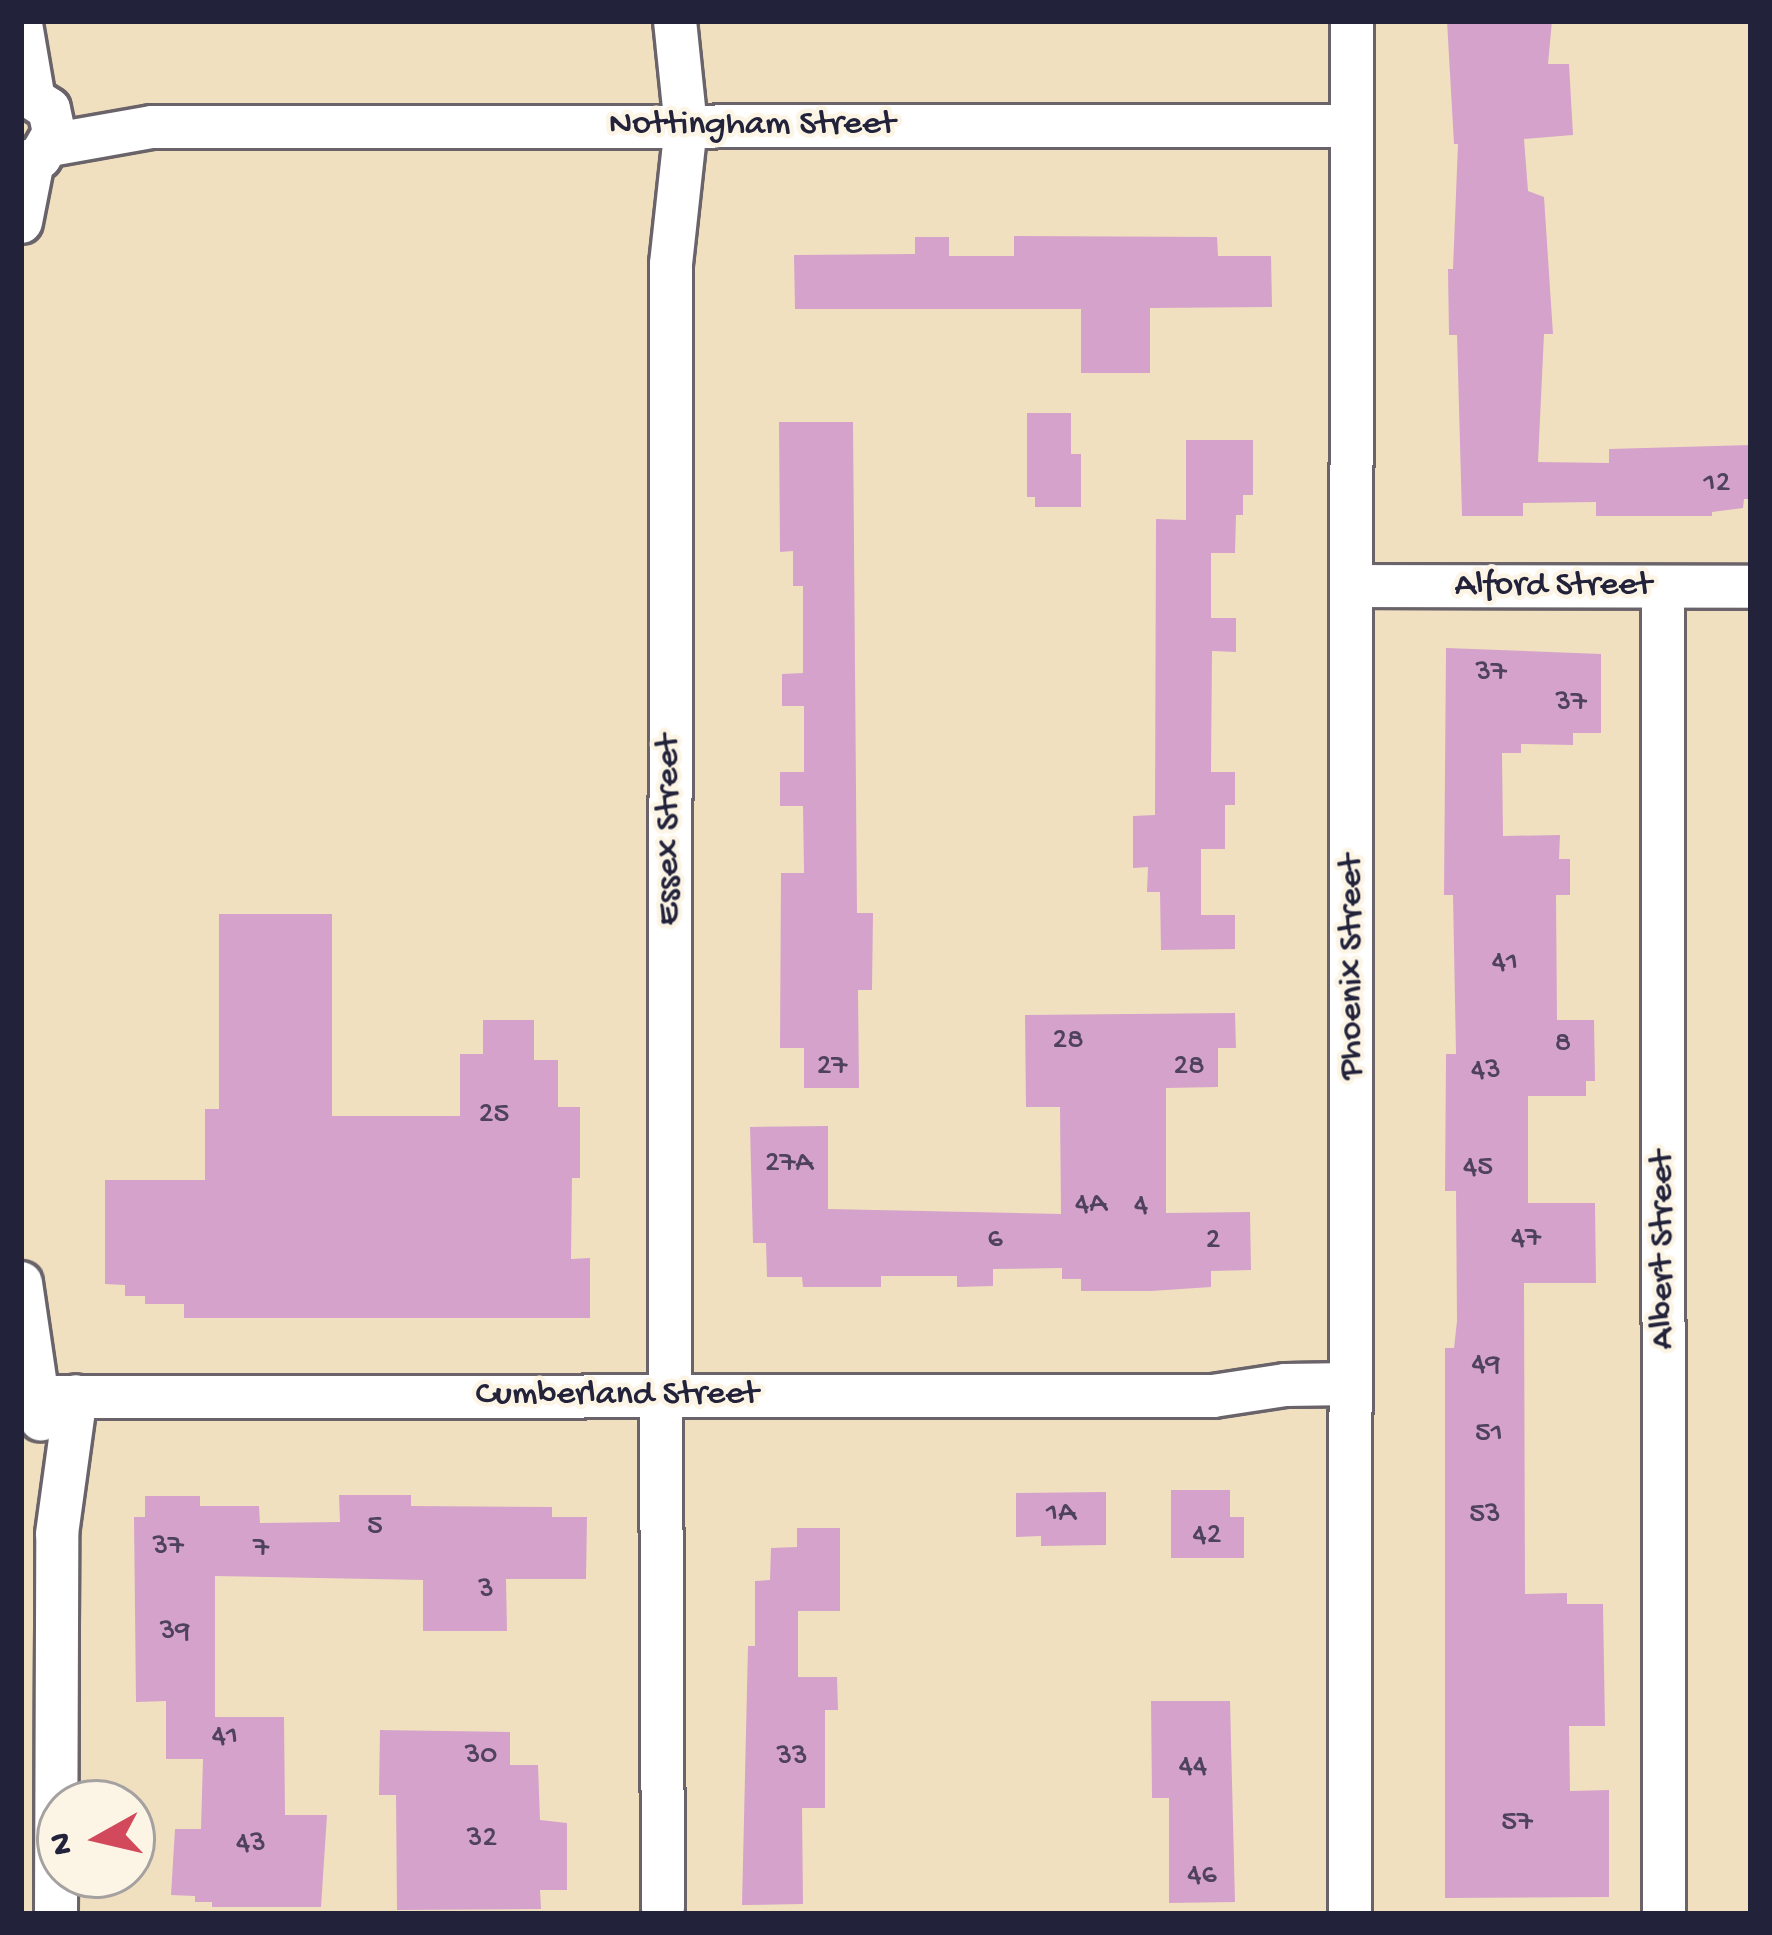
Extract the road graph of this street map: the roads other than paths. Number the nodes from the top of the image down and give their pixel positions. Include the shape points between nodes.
1 (665, 21) edge
2 (675, 21) edge
3 (1352, 21) edge
4 (21, 24) edge
5 (1352, 126) junction
6 (35, 127) edge
7 (670, 127) junction
8 (21, 222) edge
9 (1354, 586) junction
10 (1664, 587) junction
11 (1751, 587) edge
12 (21, 1283) edge
13 (666, 1395) junction
14 (45, 1396) edge
15 (1351, 1397) junction
16 (663, 1908) dead end
17 (56, 1914) edge
18 (1350, 1914) edge
19 (1664, 1914) edge

1 - 7 street, Essex Street
2 - 7 street, Essex Street
3 - 5 street, Phoenix Street
4 - 6 street
5 - 7 street, Nottingham Street
5 - 9 street, Phoenix Street
6 - 7 street, Nottingham Street
6 - 8 street
7 - 13 street, Essex Street
9 - 10 street, Alford Street
9 - 15 street, Phoenix Street
10 - 11 street, Alford Street
10 - 19 street, Albert Street
12 - 14 street
13 - 14 street, Cumberland Street
13 - 15 street, Cumberland Street via 1213,1396 1285,1385
13 - 16 street, Essex Street
14 - 17 street via 57,1534
15 - 18 street, Phoenix Street

